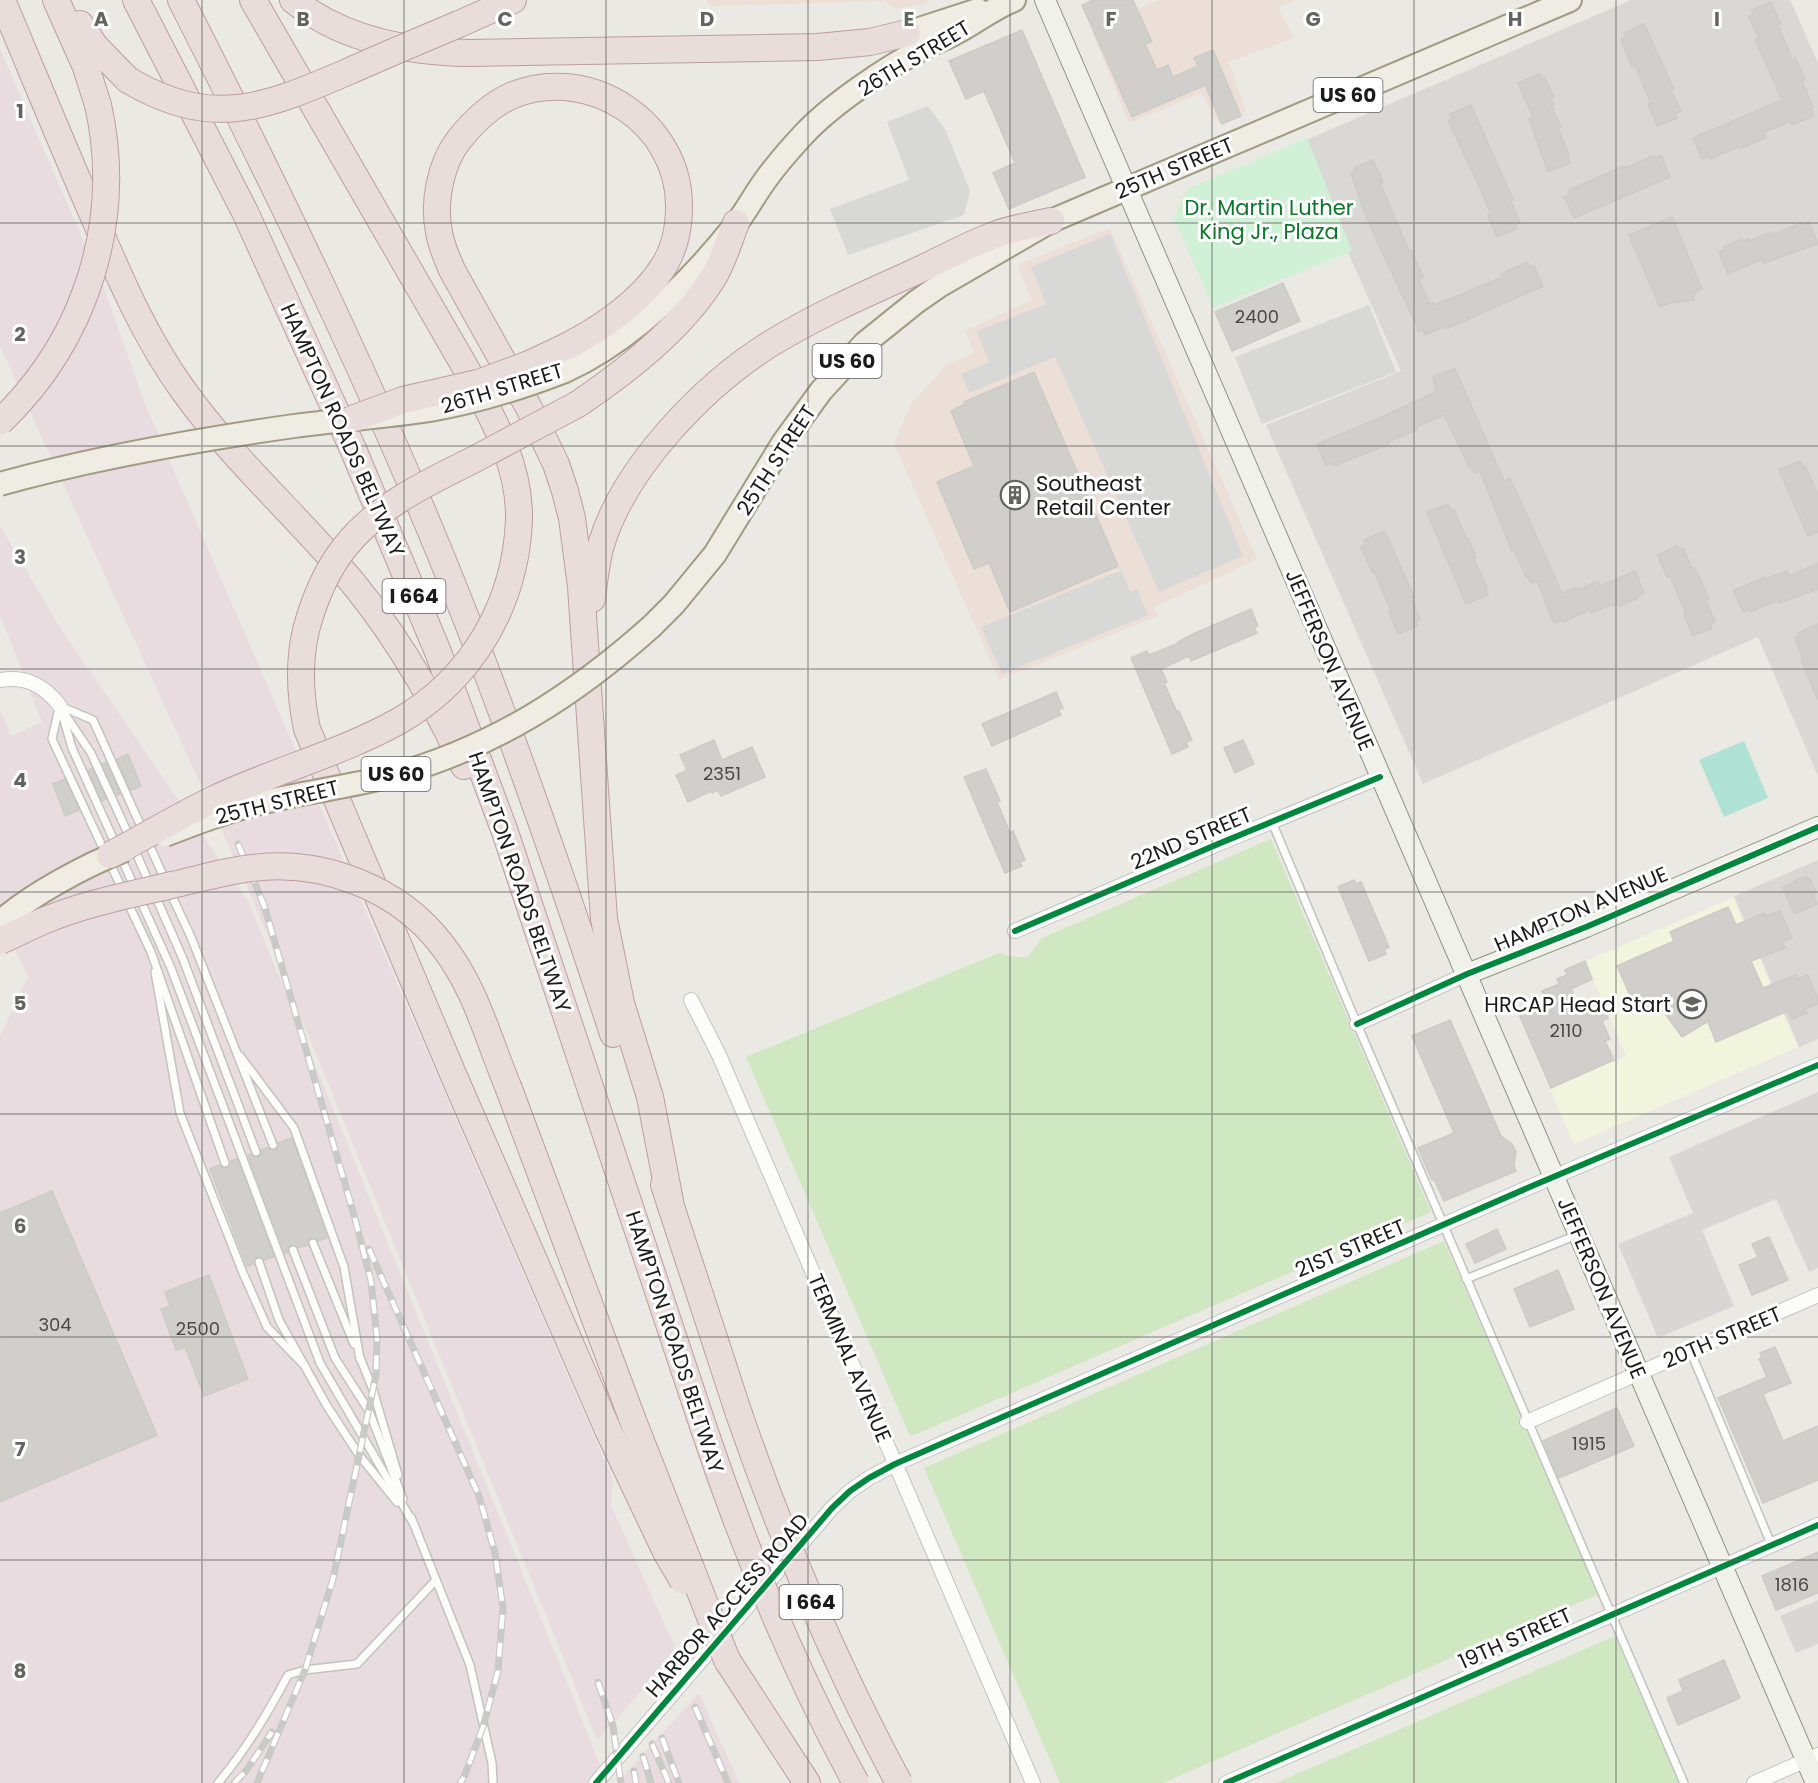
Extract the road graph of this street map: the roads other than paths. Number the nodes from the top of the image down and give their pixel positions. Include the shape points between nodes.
1 (2, 0) edge
2 (56, 0) edge
3 (67, 0) edge
4 (136, 0) edge
5 (181, 0) edge
6 (253, 0) edge
7 (293, 0) edge
8 (513, 0) edge
9 (1045, 0) edge
10 (1570, 0) edge
11 (1010, 2) edge
12 (907, 33) joint
13 (1126, 189) junction
14 (1051, 221) junction
15 (736, 223) junction
16 (561, 361) junction
17 (352, 419) joint
18 (0, 422) edge
19 (0, 484) edge
20 (586, 647) junction
21 (0, 680) edge
22 (60, 706) junction
23 (1380, 777) junction
24 (1272, 822) junction
25 (1818, 826) edge
26 (110, 855) junction
27 (531, 908) junction
28 (0, 922) edge
29 (1015, 931) dead end
30 (0, 941) edge
31 (151, 952) junction
32 (1467, 974) junction
33 (691, 1000) dead end
34 (1357, 1024) junction
35 (234, 1049) junction
36 (1818, 1065) edge
37 (273, 1145) dead end
38 (256, 1152) dead end
39 (225, 1163) dead end
40 (1554, 1177) junction
41 (670, 1201) junction
42 (1443, 1226) junction
43 (1579, 1234) junction
44 (313, 1243) dead end
45 (293, 1250) dead end
46 (259, 1262) dead end
47 (1466, 1279) junction
48 (1818, 1295) edge
49 (1690, 1350) junction
50 (360, 1359) junction
51 (305, 1366) junction
52 (1639, 1372) junction
53 (1527, 1422) junction
54 (895, 1464) junction
55 (412, 1521) junction
56 (1818, 1525) edge
57 (1771, 1544) junction
58 (1723, 1566) junction
59 (436, 1580) junction
60 (1611, 1613) junction
61 (727, 1660) junction
62 (1812, 1758) edge
63 (218, 1783) edge
64 (493, 1783) edge
65 (596, 1783) edge
66 (807, 1783) edge
67 (856, 1783) edge
68 (899, 1783) edge
69 (1033, 1783) edge
70 (1226, 1783) edge
71 (1684, 1783) edge
72 (1754, 1783) edge
73 (1816, 1783) edge

1 - 27 highway via 120,278 153,343 213,429 337,564 400,647 450,735 492,838
2 - 18 highway, bridge via 98,105 106,153 105,210 88,287 67,335 51,362
3 - 8 highway, bridge via 95,46 128,80 155,95 186,105 231,110 289,97
4 - 27 highway, HAMPTON ROADS BELTWAY / I 664 via 245,212 353,448 438,652
5 - 41 highway, HAMPTON ROADS BELTWAY / I 664 via 313,266 443,562 542,822
6 - 26 highway, bridge via 494,421 514,477 519,519 512,573 496,617 463,669 415,711 378,732 214,799
7 - 12 highway via 343,30 428,52 818,47 870,42
9 - 13 main road, JEFFERSON AVENUE
10 - 13 main road, 25TH STREET / US 60
11 - 12 main road via 963,13
11 - 15 main road, 26TH STREET via 922,48 827,114 786,154
13 - 14 main road, 25TH STREET / US 60
13 - 23 main road, JEFFERSON AVENUE
14 - 20 highway via 994,235 838,307 769,345 704,397 652,452 615,510 601,544
14 - 26 main road, 25TH STREET / US 60, bridge via 939,286 865,343 799,419 715,554 652,627 597,674 547,708 454,755 394,775 222,813
15 - 16 main road, 26TH STREET via 660,305 608,346
15 - 61 highway, bridge via 713,278 692,305 667,333 607,385 386,508 345,547 313,604 300,678 307,729 453,1074 608,1430 666,1552
16 - 17 highway, bridge via 520,368 478,383 403,400
16 - 20 highway via 648,286 666,263 676,238 679,196 663,146 634,113 597,93 556,86 512,96 467,130 441,178 438,231 452,270 548,445 565,491 576,542
17 - 19 main road, bridge via 160,448
20 - 41 highway via 604,919 621,1004 650,1097
21 - 22 street via 27,681 46,690
22 - 31 lane via 52,739
22 - 35 lane via 93,720 190,937
22 - 38 lane via 92,753 183,958
22 - 55 lane via 72,748 171,968 320,1363
23 - 24 street, 22ND STREET
23 - 32 main road, JEFFERSON AVENUE
24 - 29 street, 22ND STREET
24 - 34 lane
25 - 32 main road, HAMPTON AVENUE
26 - 28 main road, 25TH STREET / US 60, bridge via 38,895
27 - 67 highway, HAMPTON ROADS BELTWAY / I 664, bridge via 723,1485 814,1702
30 - 61 highway, bridge via 69,912 230,872 274,866 332,873 356,881 401,905 422,923 441,943 474,996
31 - 39 lane
31 - 51 lane via 180,1113 267,1327
32 - 34 street, HAMPTON AVENUE
32 - 40 main road, JEFFERSON AVENUE
33 - 54 street, TERMINAL AVENUE via 719,1055
34 - 42 lane
35 - 37 lane
35 - 50 lane via 294,1128 344,1267
36 - 40 street, 21ST STREET
40 - 42 street, 21ST STREET
40 - 43 main road, JEFFERSON AVENUE
41 - 68 highway, HAMPTON ROADS BELTWAY / I 664, bridge via 739,1414 802,1581
42 - 47 lane
42 - 54 street, 21ST STREET
43 - 47 lane
43 - 52 main road, JEFFERSON AVENUE
44 - 50 lane
45 - 55 lane via 335,1358 369,1411
46 - 51 lane via 279,1320
47 - 53 lane
48 - 49 street, 20TH STREET
49 - 52 street, 20TH STREET
49 - 57 lane
50 - 55 lane
51 - 55 lane via 359,1455
52 - 53 street, 20TH STREET
52 - 58 main road, JEFFERSON AVENUE
53 - 60 lane
54 - 65 street, HARBOR ACCESS ROAD via 859,1484 832,1508
54 - 69 street, TERMINAL AVENUE
55 - 59 lane
56 - 57 street, 19TH STREET
57 - 58 street, 19TH STREET
58 - 60 street, 19TH STREET
58 - 62 main road, JEFFERSON AVENUE
59 - 63 lane via 357,1664 288,1675 264,1719
59 - 64 lane via 470,1665
60 - 70 street, 19TH STREET
60 - 71 lane
61 - 66 highway
62 - 72 street
62 - 73 main road, JEFFERSON AVENUE

